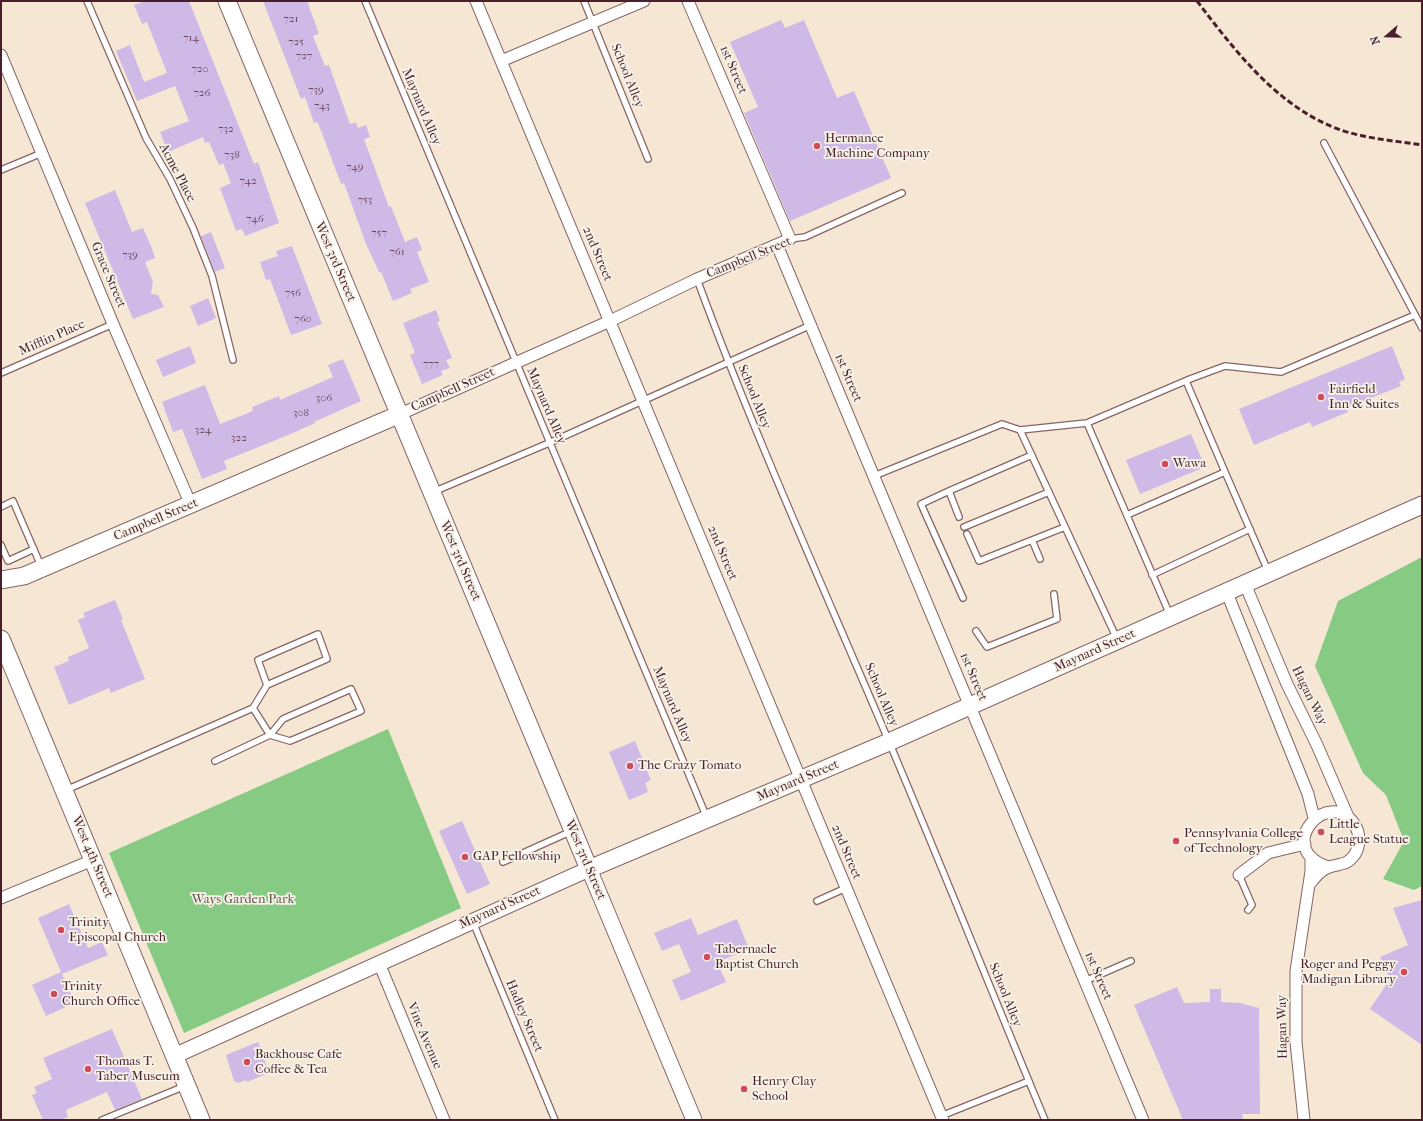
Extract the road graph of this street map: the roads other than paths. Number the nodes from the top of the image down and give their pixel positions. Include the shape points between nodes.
1 (87, 1) edge
2 (227, 1) edge
3 (365, 1) edge
4 (476, 1) edge
5 (584, 1) edge
6 (644, 1) edge
7 (688, 1) edge
8 (593, 23) junction
9 (1, 55) edge
10 (501, 61) junction
11 (1324, 143) dead end
12 (42, 153) junction
13 (648, 159) dead end
14 (1, 170) edge
15 (902, 193) dead end
16 (790, 239) junction
17 (777, 245) junction
18 (697, 279) junction
19 (1415, 315) junction
20 (610, 321) junction
21 (113, 324) junction
22 (811, 325) junction
23 (1422, 328) edge
24 (233, 360) dead end
25 (515, 362) junction
26 (728, 363) junction
27 (1, 373) edge
28 (1186, 381) junction
29 (643, 401) junction
30 (398, 415) junction
31 (1087, 423) junction
32 (1020, 430) junction
33 (550, 443) junction
34 (1032, 455) junction
35 (1225, 472) junction
36 (874, 476) junction
37 (949, 491) junction
38 (1049, 492) junction
39 (431, 493) junction
40 (191, 505) junction
41 (1422, 505) edge
42 (1, 507) edge
43 (1127, 515) junction
44 (959, 517) dead end
45 (964, 527) dead end
46 (1065, 527) junction
47 (1250, 529) junction
48 (967, 534) dead end
49 (1032, 540) junction
50 (1, 545) edge
51 (34, 548) junction
52 (1040, 559) dead end
53 (42, 568) junction
54 (1270, 573) junction
55 (1152, 575) junction
56 (1, 580) edge
57 (1245, 584) junction
58 (1227, 592) junction
59 (1054, 594) dead end
60 (963, 598) dead end
61 (1171, 617) junction
62 (976, 631) dead end
63 (1, 639) edge
64 (1118, 640) junction
65 (267, 685) junction
66 (970, 706) junction
67 (253, 708) junction
68 (270, 735) junction
69 (889, 742) junction
70 (216, 761) dead end
71 (801, 780) junction
72 (64, 791) junction
73 (1314, 818) junction
74 (1349, 819) junction
75 (708, 820) junction
76 (573, 831) junction
77 (1305, 844) junction
78 (1310, 857) junction
79 (93, 860) junction
80 (502, 862) dead end
81 (1329, 867) junction
82 (589, 869) junction
83 (1239, 874) joint
84 (1309, 886) junction
85 (846, 888) junction
86 (1, 898) edge
87 (817, 900) dead end
88 (1248, 910) dead end
89 (472, 920) junction
90 (1131, 961) dead end
91 (379, 963) junction
92 (1085, 982) junction
93 (174, 1056) junction
94 (1028, 1081) junction
95 (186, 1085) junction
96 (942, 1118) edge
97 (102, 1120) edge
98 (201, 1120) edge
99 (444, 1120) edge
100 (555, 1120) edge
101 (694, 1120) edge
102 (1045, 1120) edge
103 (1143, 1120) edge
104 (1304, 1120) edge

1 - 24 lane, Acme Place via 146,138 170,179 193,228 212,276
2 - 30 main road, West 3rd Street
3 - 25 lane, Maynard Alley
4 - 10 street, 2nd Street
5 - 8 lane, School Alley
6 - 8 street
7 - 16 street, 1st Street
8 - 10 street
8 - 13 lane, School Alley
9 - 12 street, Grace Street
10 - 20 street, 2nd Street
11 - 19 lane
12 - 14 lane
12 - 21 street, Grace Street
15 - 16 lane, Campbell Street via 805,237
16 - 17 street, Campbell Street
17 - 18 street, Campbell Street
17 - 22 street, 1st Street
18 - 20 street, Campbell Street
18 - 26 lane, School Alley
19 - 23 lane
19 - 28 lane via 1281,372 1225,366
20 - 25 street, Campbell Street
20 - 29 street, 2nd Street
21 - 27 lane, Mifflin Place
21 - 40 street, Grace Street
22 - 26 lane
22 - 36 street, 1st Street
25 - 30 street, Campbell Street
25 - 33 lane, Maynard Alley
26 - 29 lane
26 - 69 lane, School Alley
28 - 31 lane
28 - 35 lane
29 - 33 lane
29 - 71 street, 2nd Street
30 - 39 main road, West 3rd Street
30 - 40 main road, Campbell Street
31 - 32 lane
31 - 43 lane
32 - 34 lane
32 - 36 lane via 1002,424
33 - 39 lane
33 - 75 lane, Maynard Alley
34 - 37 lane
34 - 38 lane
35 - 43 lane
35 - 47 lane
36 - 66 street, 1st Street
37 - 44 lane
37 - 60 lane via 921,504
38 - 45 lane
38 - 46 lane
39 - 76 main road, West 3rd Street
40 - 53 main road, Campbell Street
41 - 54 main road, Maynard Street
42 - 51 lane via 13,501
43 - 55 lane
46 - 49 lane
46 - 64 lane
47 - 54 lane
47 - 55 lane
48 - 49 lane via 979,561
49 - 52 lane
50 - 51 lane via 8,561
51 - 53 lane
53 - 56 main road, Campbell Street via 24,576
54 - 57 main road, Maynard Street
55 - 61 lane
57 - 58 main road, Maynard Street
57 - 74 street, Hagan Way
58 - 61 main road, Maynard Street
58 - 73 street via 1308,794
59 - 62 lane via 1057,619 987,648
61 - 64 main road, Maynard Street
63 - 72 main road, West 4th Street
64 - 66 main road, Maynard Street
65 - 65 lane via 327,659 318,634 258,660
65 - 67 lane
66 - 69 main road, Maynard Street
66 - 92 street, 1st Street
67 - 68 lane
67 - 72 lane
68 - 68 lane via 283,719 351,689 361,711 290,741
68 - 70 lane
69 - 71 main road, Maynard Street
69 - 94 lane, School Alley
71 - 75 main road, Maynard Street
71 - 85 street, 2nd Street
72 - 79 main road, West 4th Street
73 - 74 street via 1323,813 1334,812
73 - 77 street via 1307,827
74 - 81 street, Hagan Way via 1358,831 1359,842 1356,852 1349,861 1340,866
75 - 82 main road, Maynard Street
76 - 80 lane
76 - 82 main road, West 3rd Street
77 - 78 street, Hagan Way
77 - 83 street via 1268,853
78 - 81 street via 1319,864
78 - 84 street, Hagan Way
79 - 86 street
79 - 93 main road, West 4th Street
81 - 84 street, Hagan Way via 1316,876
82 - 89 street, Maynard Street
82 - 101 street, West 3rd Street
83 - 88 lane via 1252,905
84 - 104 street, Hagan Way via 1296,971 1296,1042
85 - 87 lane
85 - 96 street, 2nd Street
89 - 91 street, Maynard Street
89 - 100 lane, Hadley Street
90 - 92 lane
91 - 93 street, Maynard Street
91 - 99 street, Vine Avenue
92 - 103 street, 1st Street
93 - 95 main road, West 4th Street
94 - 96 lane, 2nd Street
94 - 102 lane, School Alley
95 - 97 lane
95 - 98 main road, West 4th Street

